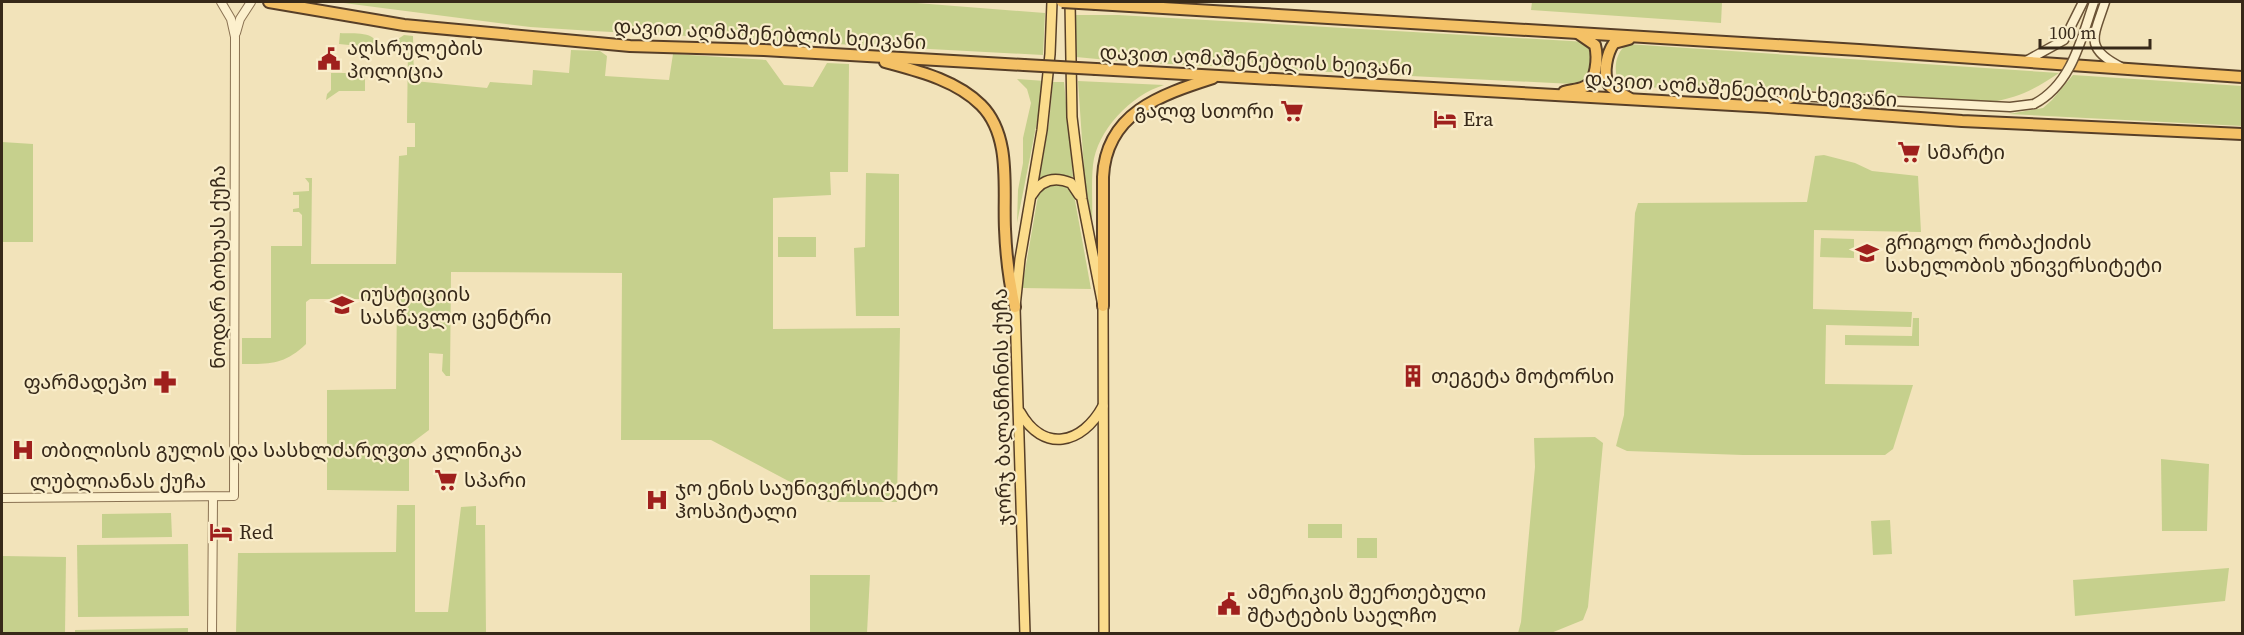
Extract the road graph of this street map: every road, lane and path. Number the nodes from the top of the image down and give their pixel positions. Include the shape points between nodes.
1 (221, 2) edge
2 (251, 2) edge
3 (269, 2) edge
4 (1052, 2) edge
5 (1062, 2) edge
6 (1070, 2) edge
7 (1152, 2) edge
8 (2083, 2) edge
9 (2094, 2) edge
10 (2105, 2) edge
11 (1163, 8) junction
12 (1573, 32) junction
13 (1644, 36) junction
14 (235, 37) junction
15 (864, 56) junction
16 (2026, 61) junction
17 (2125, 68) junction
18 (1222, 76) junction
19 (2242, 77) edge
20 (1549, 95) junction
21 (1795, 96) joint
22 (1631, 100) junction
23 (1768, 107) junction
24 (2242, 134) edge
25 (1029, 200) junction
26 (1082, 200) junction
27 (1103, 306) junction
28 (1015, 307) junction
29 (1103, 406) junction
30 (1018, 410) junction
31 (234, 496) joint
32 (213, 497) junction
33 (2, 498) edge
34 (212, 633) edge
35 (1025, 633) edge
36 (1104, 633) edge

1 - 14 street, ნოდარ ბოხუას ქუჩა
2 - 14 street, ნოდარ ბოხუას ქუჩა
3 - 15 highway, დავით აღმაშენებლის ხეივანი via 404,24 602,43
4 - 25 main road, ჯორჯ ბალანჩინის ქუჩა via 1042,130
5 - 11 highway, bridge
6 - 26 main road via 1072,117
7 - 11 highway
8 - 16 main road via 2064,40
9 - 21 main road, bridge via 2062,82 2034,104 2010,107
10 - 17 main road via 2095,46 2104,58
11 - 12 highway
12 - 13 highway
12 - 20 highway via 1594,45 1596,58 1591,81 1584,87
13 - 16 highway
13 - 22 highway via 1614,44 1607,60 1608,82
14 - 31 street, ნოდარ ბოხუას ქუჩა
15 - 18 highway, დავით აღმაშენებლის ხეივანი, bridge
15 - 28 highway via 946,82 988,112 1002,146 1005,231
16 - 17 highway
17 - 19 highway
18 - 20 highway, დავით აღმაშენებლის ხეივანი
18 - 27 highway via 1147,104 1127,120 1110,145 1103,177
20 - 22 highway, დავით აღმაშენებლის ხეივანი
21 - 23 highway
22 - 23 highway, დავით აღმაშენებლის ხეივანი
23 - 24 highway, დავით აღმაშენებლის ხეივანი
25 - 26 main road via 1041,184 1053,179 1071,183
25 - 28 main road, ჯორჯ ბალანჩინის ქუჩა
26 - 27 main road
27 - 29 main road
28 - 30 main road, ჯორჯ ბალანჩინის ქუჩა
29 - 30 main road via 1080,435 1064,440 1031,428
29 - 36 main road
30 - 35 main road, ჯორჯ ბალანჩინის ქუჩა
31 - 32 street, ლუბლიანას ქუჩა
32 - 33 street, ლუბლიანას ქუჩა
32 - 34 street

